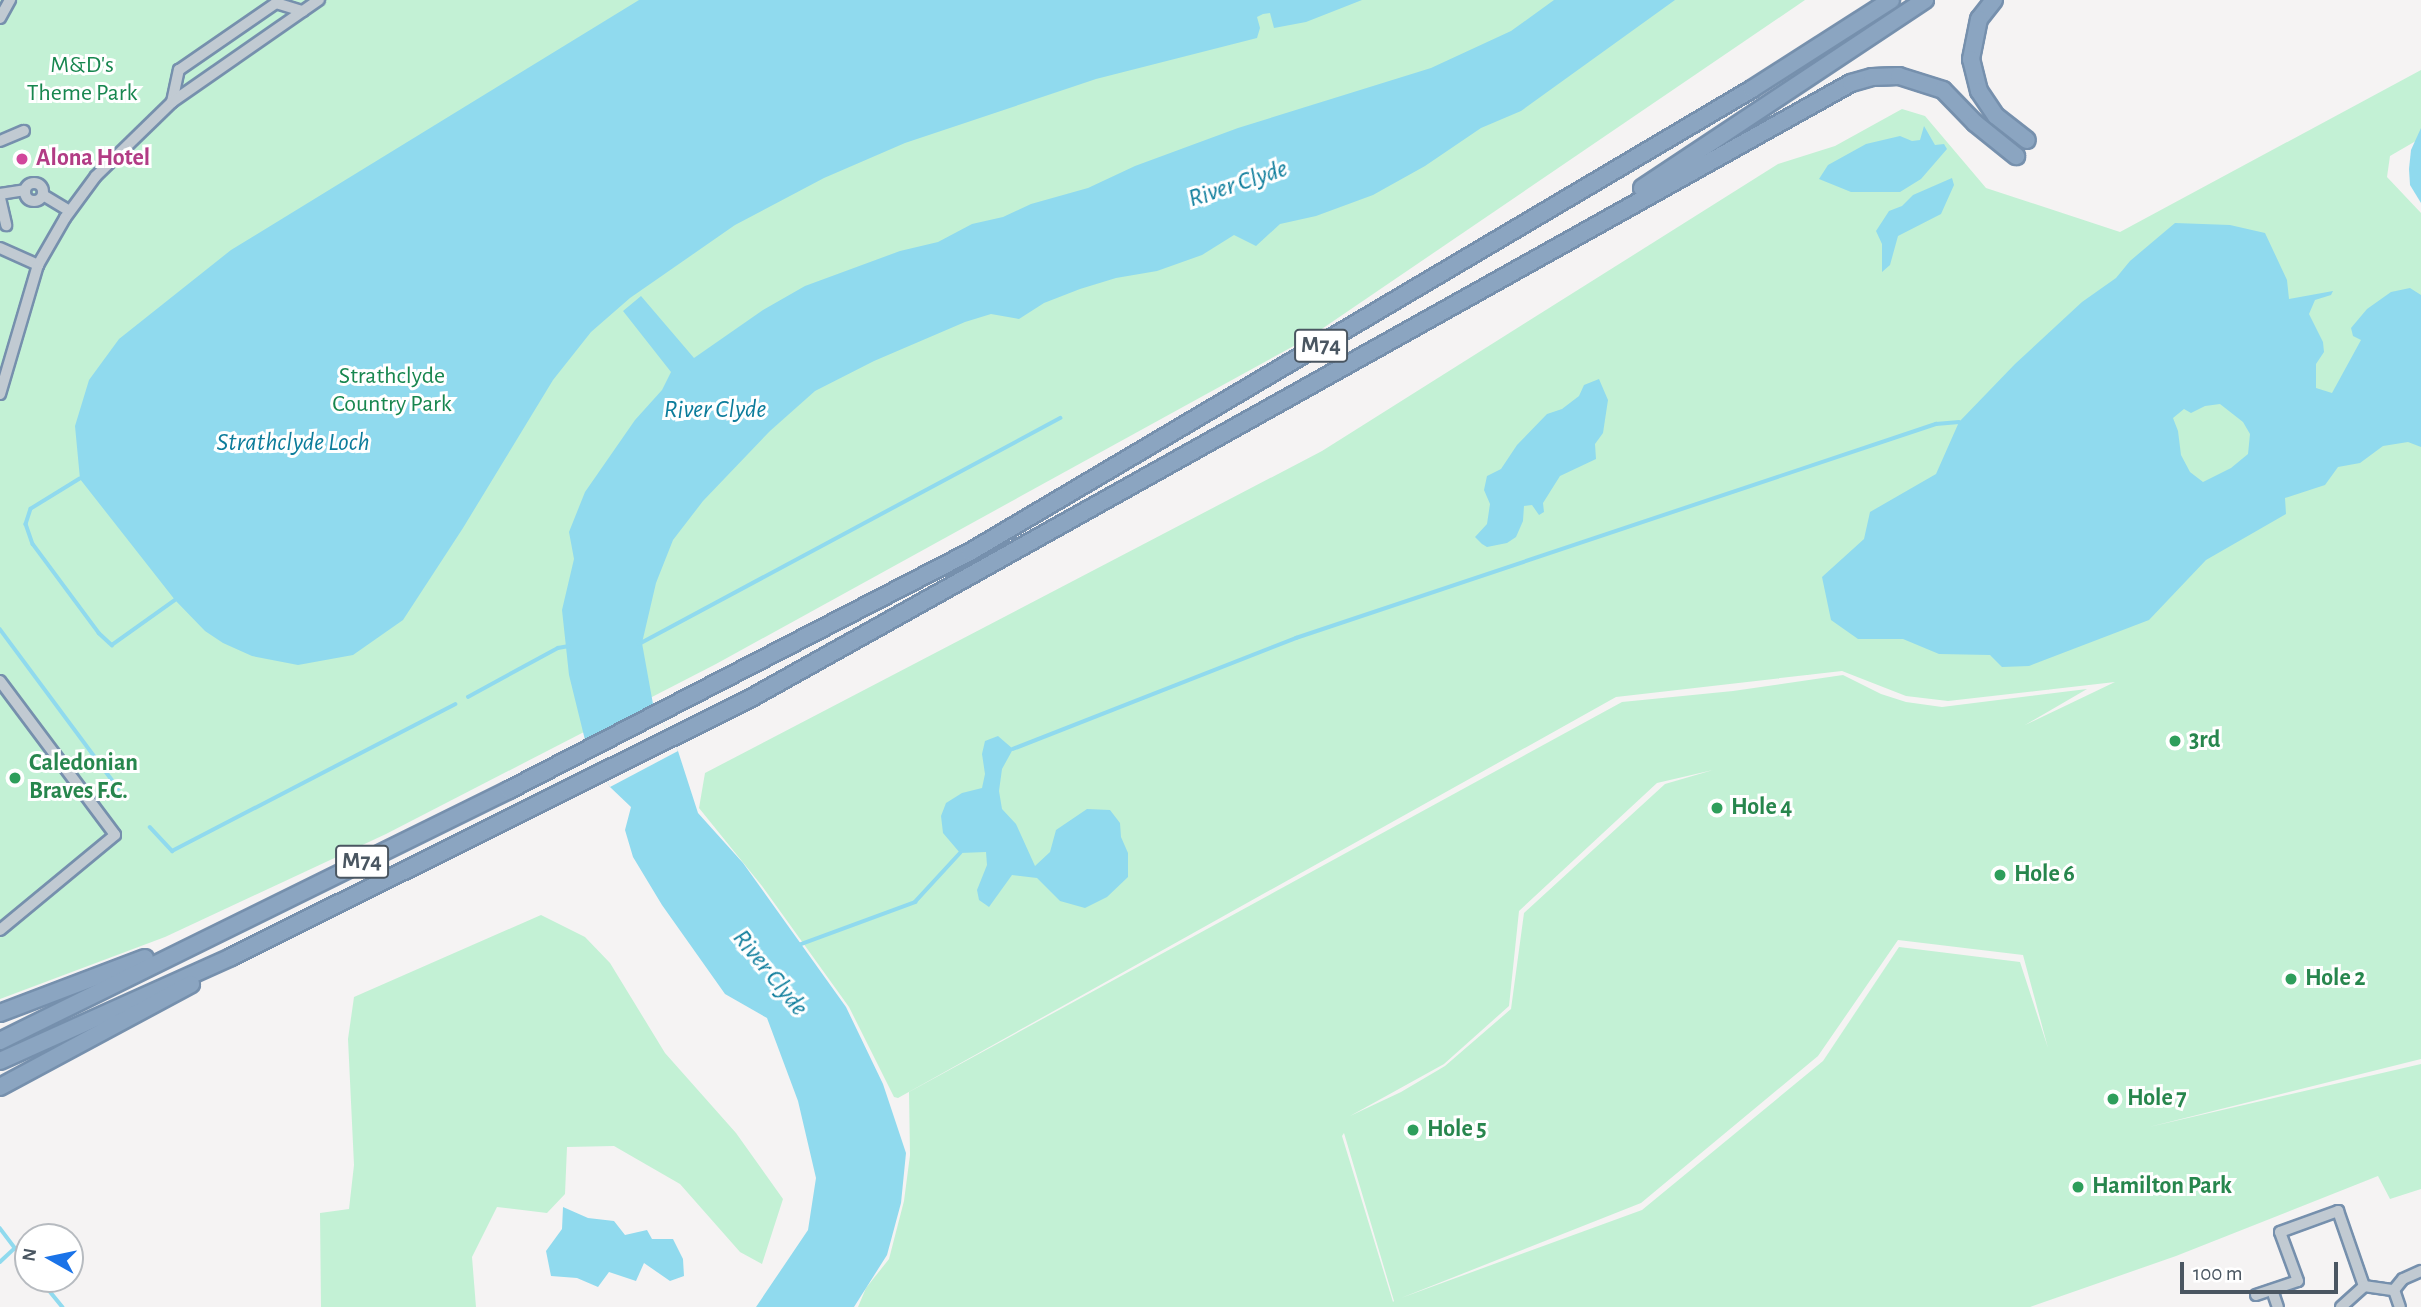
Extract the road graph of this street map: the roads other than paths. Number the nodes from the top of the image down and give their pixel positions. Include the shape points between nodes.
1 (10, 0) edge
2 (319, 0) edge
3 (1891, 0) edge
4 (1925, 0) edge
5 (1994, 0) edge
6 (303, 11) junction
7 (0, 18) edge
8 (172, 102) junction
9 (23, 131) dead end
10 (2027, 140) dead end
11 (0, 141) edge
12 (2016, 156) dead end
13 (0, 196) edge
14 (71, 211) junction
15 (6, 225) dead end
16 (0, 248) edge
17 (1546, 251) junction
18 (38, 265) junction
19 (0, 394) edge
20 (0, 681) edge
21 (0, 930) edge
22 (214, 933) junction
23 (231, 957) junction
24 (0, 1013) edge
25 (0, 1041) edge
26 (0, 1061) edge
27 (0, 1087) edge
28 (2421, 1271) edge
29 (2364, 1286) junction
30 (2272, 1290) junction
31 (2394, 1290) junction
32 (2256, 1295) dead end
33 (2278, 1307) edge
34 (2341, 1307) edge
35 (2400, 1307) edge

1 - 7 street
2 - 6 street
3 - 22 highway, M74 via 1752,89 970,552 509,790
4 - 17 highway, M74
5 - 10 highway via 1979,19 1971,59 1979,91 1996,116
6 - 8 street
6 - 8 street via 276,3 179,71
8 - 14 street via 96,176
9 - 11 street
12 - 17 highway via 1943,90 1899,76 1872,77 1840,89
13 - 14 street via 36,182 43,195
13 - 15 street
14 - 18 street
16 - 18 street
17 - 23 highway, M74 via 849,646 525,813
18 - 19 street
20 - 21 street via 115,835
22 - 24 highway
22 - 25 highway, M74
23 - 26 highway, M74
23 - 27 highway via 173,996
28 - 31 street via 2403,1279
29 - 30 street via 2338,1211 2280,1232 2298,1281
29 - 31 street
29 - 34 street
30 - 32 street
30 - 33 street
31 - 35 street

